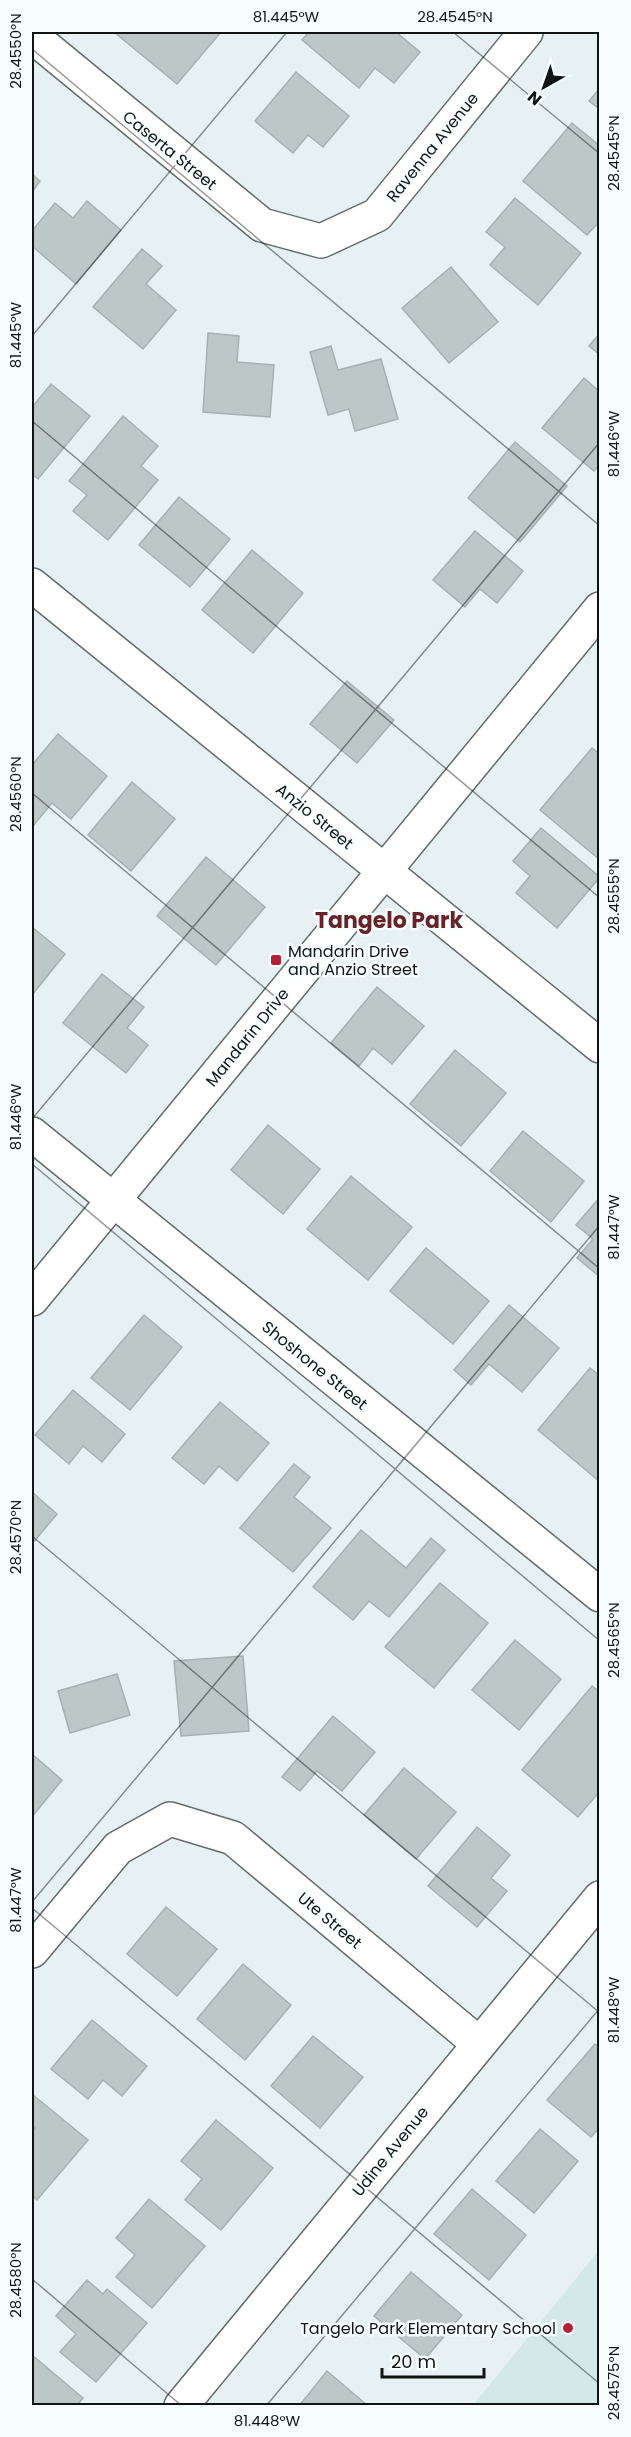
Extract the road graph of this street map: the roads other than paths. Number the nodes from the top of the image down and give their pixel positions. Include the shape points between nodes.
1 (526, 32) edge
2 (32, 36) edge
3 (321, 241) joint
4 (32, 585) edge
5 (600, 609) edge
6 (384, 871) junction
7 (600, 1047) edge
8 (32, 1134) edge
9 (112, 1201) junction
10 (32, 1299) edge
11 (600, 1595) edge
12 (600, 1898) edge
13 (34, 1944) edge
14 (478, 2043) junction
15 (181, 2406) edge

1 - 3 street, Ravenna Avenue via 377,215
2 - 3 street, Caserta Street via 262,225
4 - 6 street, Anzio Street
5 - 6 street, Mandarin Drive
6 - 7 street, Anzio Street
6 - 9 street, Mandarin Drive
8 - 9 street, Shoshone Street
9 - 10 street, Mandarin Drive
9 - 11 street, Shoshone Street
12 - 14 street, Udine Avenue
13 - 14 street, Ute Street via 118,1848 170,1819 233,1838
14 - 15 street, Udine Avenue

